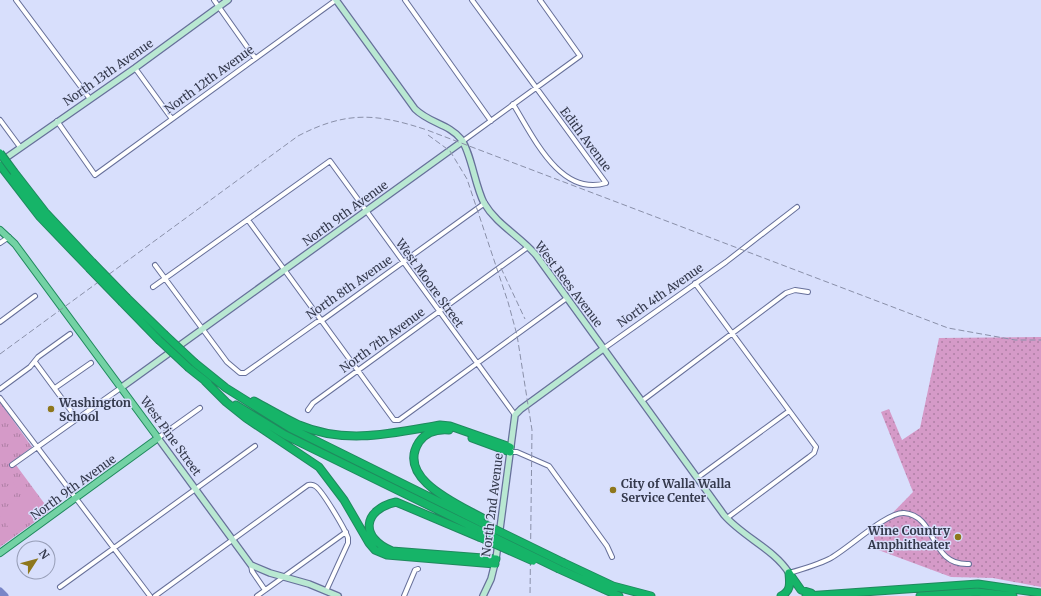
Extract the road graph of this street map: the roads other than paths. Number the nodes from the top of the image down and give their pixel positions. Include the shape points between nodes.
1 (16, 0) edge
2 (214, 0) edge
3 (228, 0) edge
4 (336, 0) edge
5 (404, 0) edge
6 (472, 0) edge
7 (540, 0) edge
8 (219, 7) junction
9 (255, 58) junction
10 (135, 68) junction
11 (535, 88) junction
12 (90, 99) junction
13 (513, 104) junction
14 (172, 119) junction
15 (0, 120) edge
16 (491, 120) junction
17 (57, 121) junction
18 (463, 141) junction
19 (20, 147) junction
20 (0, 153) edge
21 (0, 162) edge
22 (0, 165) edge
23 (11, 175) junction
24 (485, 203) junction
25 (797, 206) dead end
26 (366, 211) junction
27 (248, 220) junction
28 (0, 230) edge
29 (9, 237) junction
30 (0, 243) edge
31 (528, 247) junction
32 (403, 262) junction
33 (155, 266) dead end
34 (284, 270) junction
35 (165, 279) junction
36 (695, 283) junction
37 (153, 287) dead end
38 (808, 292) dead end
39 (35, 296) dead end
40 (567, 298) junction
41 (439, 312) junction
42 (320, 320) junction
43 (0, 322) edge
44 (202, 330) junction
45 (732, 333) junction
46 (70, 334) dead end
47 (161, 337) junction
48 (603, 349) junction
49 (35, 362) junction
50 (91, 363) dead end
51 (476, 364) junction
52 (357, 371) junction
53 (207, 378) junction
54 (122, 387) junction
55 (55, 388) junction
56 (0, 389) edge
57 (0, 398) edge
58 (642, 401) junction
59 (200, 408) dead end
60 (308, 410) dead end
61 (789, 411) junction
62 (515, 415) junction
63 (77, 419) junction
64 (158, 438) junction
65 (255, 446) dead end
66 (37, 447) junction
67 (512, 450) junction
68 (12, 465) dead end
69 (698, 478) junction
70 (196, 490) junction
71 (76, 499) junction
72 (727, 518) junction
73 (483, 521) junction
74 (346, 532) junction
75 (480, 534) junction
76 (232, 540) junction
77 (114, 548) junction
78 (0, 553) edge
79 (612, 556) dead end
80 (496, 561) junction
81 (969, 564) dead end
82 (252, 565) junction
83 (418, 569) dead end
84 (789, 573) junction
85 (285, 576) junction
86 (60, 587) dead end
87 (265, 590) junction
88 (325, 593) edge
89 (1041, 593) edge
90 (855, 594) junction
91 (150, 596) edge
92 (156, 596) edge
93 (257, 596) edge
94 (338, 596) edge
95 (404, 596) edge
96 (483, 596) edge
97 (619, 596) edge
98 (651, 596) edge
99 (781, 596) edge
100 (806, 596) edge
101 (920, 596) edge
102 (924, 596) edge
103 (1013, 596) edge

1 - 12 street
2 - 8 street
3 - 8 street, North 13th Avenue
4 - 9 street, North 12th Avenue
4 - 18 street, West Rees Avenue via 416,109 426,118 449,128
5 - 16 street
6 - 11 street, Edith Avenue
7 - 11 street, North 9th Avenue via 580,56
8 - 9 street
8 - 10 street, North 13th Avenue
9 - 14 street, North 12th Avenue
10 - 12 street, North 13th Avenue
10 - 14 street
11 - 13 street, North 9th Avenue
11 - 13 street, Edith Avenue via 606,183 589,186 558,171
12 - 17 street, North 13th Avenue
13 - 16 street, North 9th Avenue
14 - 17 street, North 12th Avenue via 95,175
15 - 19 street
16 - 18 street, North 9th Avenue
17 - 19 street, North 13th Avenue
18 - 24 street, West Rees Avenue
18 - 26 street, North 9th Avenue
19 - 21 street, North 13th Avenue
20 - 23 highway, bridge
22 - 23 highway
23 - 47 highway, bridge via 90,265
24 - 31 street, West Rees Avenue via 498,221
24 - 32 street, North 8th Avenue
25 - 36 street, North 4th Avenue
26 - 27 street, West Moore Street via 330,161
26 - 32 street, West Moore Street
26 - 34 street, North 9th Avenue
27 - 34 street
27 - 35 street
28 - 29 main road, West Pine Street
29 - 30 street
29 - 54 main road, West Pine Street
31 - 40 street, West Rees Avenue
31 - 41 street, North 7th Avenue
32 - 41 street, West Moore Street
32 - 42 street, North 8th Avenue
33 - 35 street
34 - 42 street
34 - 44 street, North 9th Avenue
35 - 37 street
35 - 44 street
36 - 45 street
36 - 48 street, North 4th Avenue
38 - 45 street via 791,290
39 - 43 street
40 - 48 street, West Rees Avenue
40 - 51 street
41 - 51 street, West Moore Street
41 - 52 street, North 7th Avenue
42 - 44 street, North 8th Avenue via 244,373 240,373 227,362
42 - 52 street
44 - 54 street, North 9th Avenue
45 - 58 street
45 - 61 street
46 - 49 street via 38,357
47 - 53 highway, bridge via 195,363
47 - 53 highway, bridge via 189,368
48 - 58 street, West Rees Avenue
48 - 62 street, North 4th Avenue
49 - 55 street
49 - 56 street
50 - 55 street
51 - 52 street via 399,420 390,417
51 - 62 street, West Moore Street
52 - 60 street, North 7th Avenue via 313,403
53 - 67 highway via 226,383 286,419 321,432 367,437 440,425 450,426
53 - 73 highway via 290,428
53 - 75 highway via 238,406 286,435
53 - 80 highway via 226,402 246,418 319,467 336,487 375,550 387,555
54 - 63 street
54 - 64 main road, West Pine Street
55 - 63 street
57 - 66 street
58 - 69 street, West Rees Avenue
59 - 64 street
61 - 69 street
61 - 72 street via 816,449 809,457
62 - 67 street, North 2nd Avenue
63 - 66 street
64 - 70 street, West Pine Street
64 - 71 main road, North 9th Avenue
65 - 70 street
66 - 68 street
66 - 71 street
67 - 73 highway via 452,431 441,430 432,431 424,436 415,450 415,468 426,483
67 - 79 street via 549,466 608,546
67 - 80 street, North 2nd Avenue
69 - 72 street, West Rees Avenue
70 - 76 street, West Pine Street
70 - 77 street
71 - 77 street
71 - 78 main road, North 9th Avenue
72 - 84 street, West Rees Avenue via 779,560
73 - 98 highway, bridge via 613,586
74 - 76 street via 316,487 308,485
74 - 85 street
74 - 88 street via 348,543
75 - 80 highway via 396,502 377,509 370,518 369,527 372,538 379,546 392,551
75 - 97 highway, bridge
76 - 82 street, West Pine Street
76 - 92 street
77 - 86 street
77 - 91 street
80 - 96 street, North 2nd Avenue
81 - 84 street via 956,563 946,558 923,523 904,513 884,520 829,559
82 - 85 street, West Pine Street via 263,571
82 - 87 street via 252,571
83 - 95 street via 415,570
84 - 90 highway via 800,590 807,593
84 - 99 highway via 790,587
85 - 87 street
85 - 88 street, West Pine Street
87 - 93 street
88 - 94 street, West Pine Street
89 - 90 highway via 978,584
90 - 100 highway
101 - 102 highway
102 - 103 highway via 977,592

